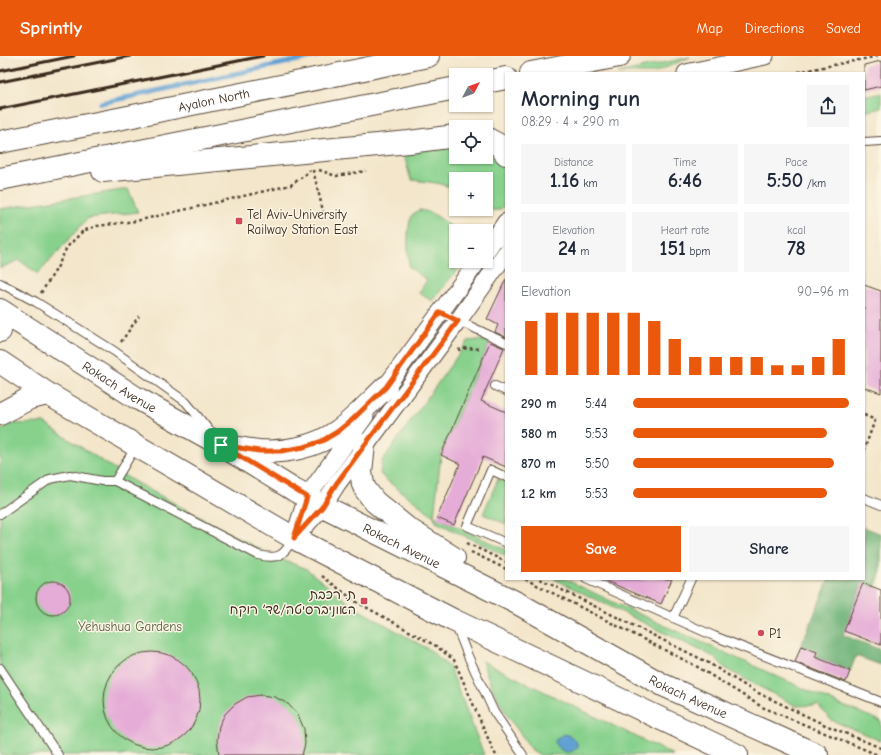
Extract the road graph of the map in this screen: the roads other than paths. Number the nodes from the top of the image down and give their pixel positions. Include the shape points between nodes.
1 (428, 56) edge
2 (619, 56) edge
3 (765, 56) edge
4 (536, 72) edge
5 (691, 72) edge
6 (505, 78) edge
7 (493, 81) edge
8 (449, 90) edge
9 (449, 137) edge
10 (881, 141) edge
11 (0, 142) edge
12 (493, 142) edge
13 (865, 142) edge
14 (505, 153) edge
15 (129, 161) junction
16 (0, 180) edge
17 (505, 224) edge
18 (498, 242) edge
19 (505, 254) edge
20 (473, 268) edge
21 (0, 283) edge
22 (440, 312) junction
23 (1, 318) edge
24 (458, 321) junction
25 (505, 343) edge
26 (0, 362) edge
27 (495, 386) dead end
28 (386, 387) junction
29 (505, 391) edge
30 (48, 394) junction
31 (0, 414) edge
32 (221, 445) junction
33 (136, 446) junction
34 (364, 446) junction
35 (505, 477) edge
36 (115, 481) junction
37 (865, 498) edge
38 (315, 502) junction
39 (881, 505) edge
40 (0, 514) edge
41 (294, 538) junction
42 (505, 543) edge
43 (588, 580) edge
44 (691, 580) edge
45 (519, 604) junction
46 (673, 618) junction
47 (454, 620) junction
48 (0, 668) edge
49 (881, 702) edge
50 (58, 755) edge
51 (523, 755) edge
52 (737, 755) edge
53 (817, 755) edge

1 - 11 main road, Ayalon North
2 - 4 main road
3 - 5 street
6 - 7 main road
8 - 15 main road
9 - 15 main road via 409,142
10 - 13 lane
12 - 14 main road
15 - 16 main road
17 - 18 street
19 - 24 street
20 - 22 street
21 - 32 lane via 36,302 186,402
22 - 24 lane
22 - 28 street
23 - 32 main road, Rokach Avenue
24 - 25 lane
24 - 34 street
26 - 30 main road
27 - 29 lane
28 - 32 main road via 352,420 322,441 281,451 259,451
28 - 38 street
30 - 31 main road via 30,398
30 - 33 main road
32 - 38 main road, Rokach Avenue
33 - 36 lane
33 - 41 main road
34 - 38 street via 336,484
34 - 45 main road via 363,484 376,502 408,528
35 - 42 lane via 491,470 467,526
36 - 40 lane via 70,475 50,479
36 - 41 lane via 258,555 280,556
37 - 39 lane
38 - 41 street
38 - 45 main road, Rokach Avenue
41 - 47 main road
43 - 46 lane
44 - 46 lane
45 - 53 main road, Rokach Avenue via 663,685
46 - 49 lane
47 - 51 lane via 494,712
47 - 52 main road
48 - 50 lane

